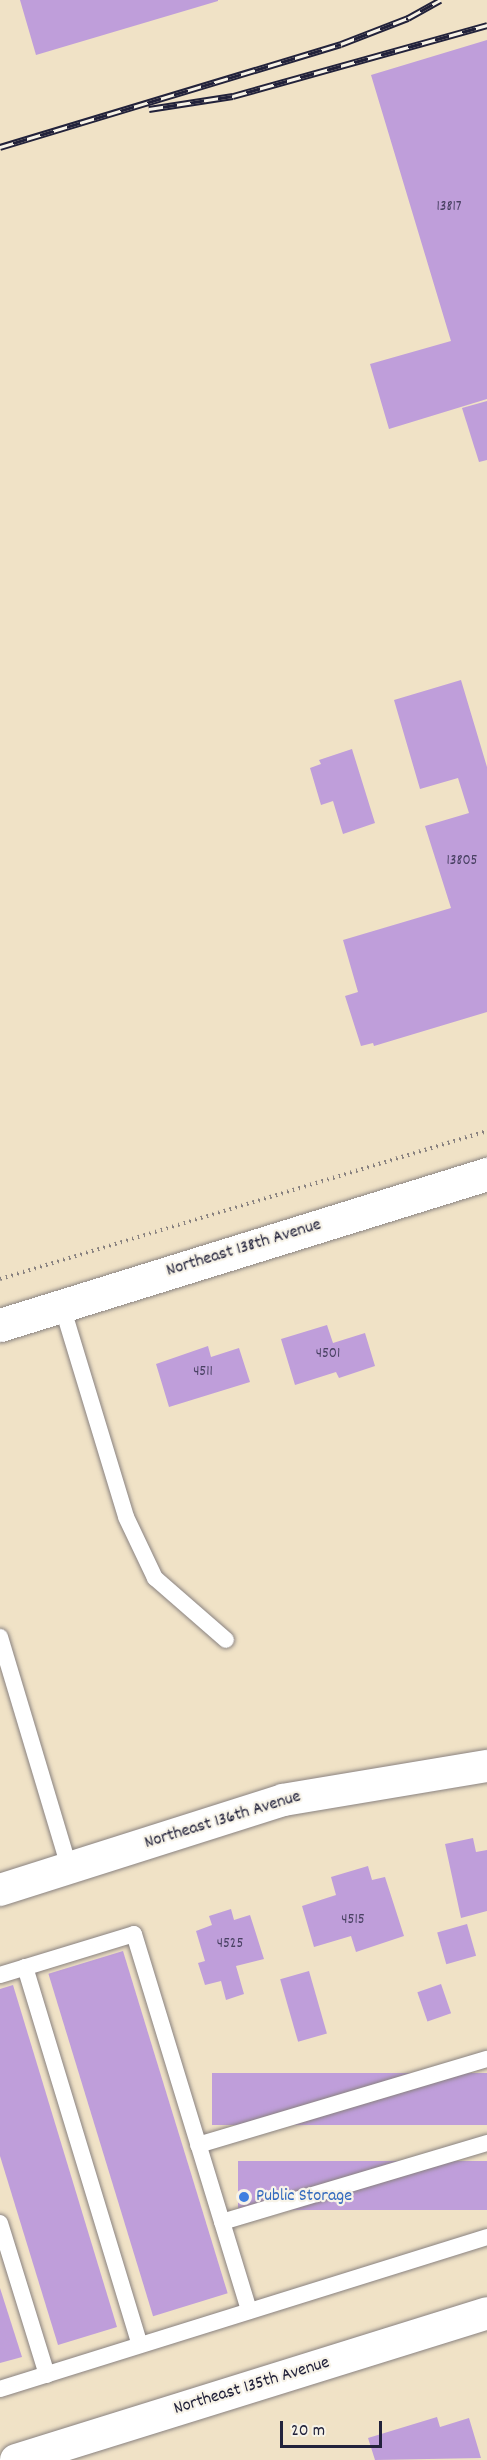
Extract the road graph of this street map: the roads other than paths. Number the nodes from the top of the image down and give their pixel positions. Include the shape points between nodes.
1 (487, 1174) edge
2 (62, 1306) junction
3 (0, 1325) edge
4 (0, 1637) edge
5 (226, 1640) dead end
6 (487, 1766) edge
7 (69, 1868) junction
8 (0, 1890) edge
9 (25, 1967) junction
10 (0, 1975) edge
11 (487, 2059) edge
12 (487, 2143) edge
13 (198, 2145) junction
14 (222, 2222) junction
15 (0, 2223) edge
16 (487, 2238) edge
17 (249, 2312) junction
18 (487, 2313) edge
19 (141, 2346) junction
20 (46, 2375) junction
21 (0, 2389) edge
22 (16, 2460) edge

1 - 2 street, Northeast 138th Avenue
2 - 3 street, Northeast 138th Avenue
2 - 5 lane via 126,1517 154,1578
4 - 7 lane
6 - 7 street, Northeast 136th Avenue via 283,1800
7 - 8 street, Northeast 136th Avenue
9 - 10 lane
9 - 13 lane via 134,1934
9 - 19 lane
11 - 13 lane
12 - 14 lane
13 - 14 lane
14 - 17 lane
15 - 20 lane
16 - 17 lane
17 - 19 lane
18 - 22 street, Northeast 135th Avenue
19 - 20 lane
20 - 21 lane

